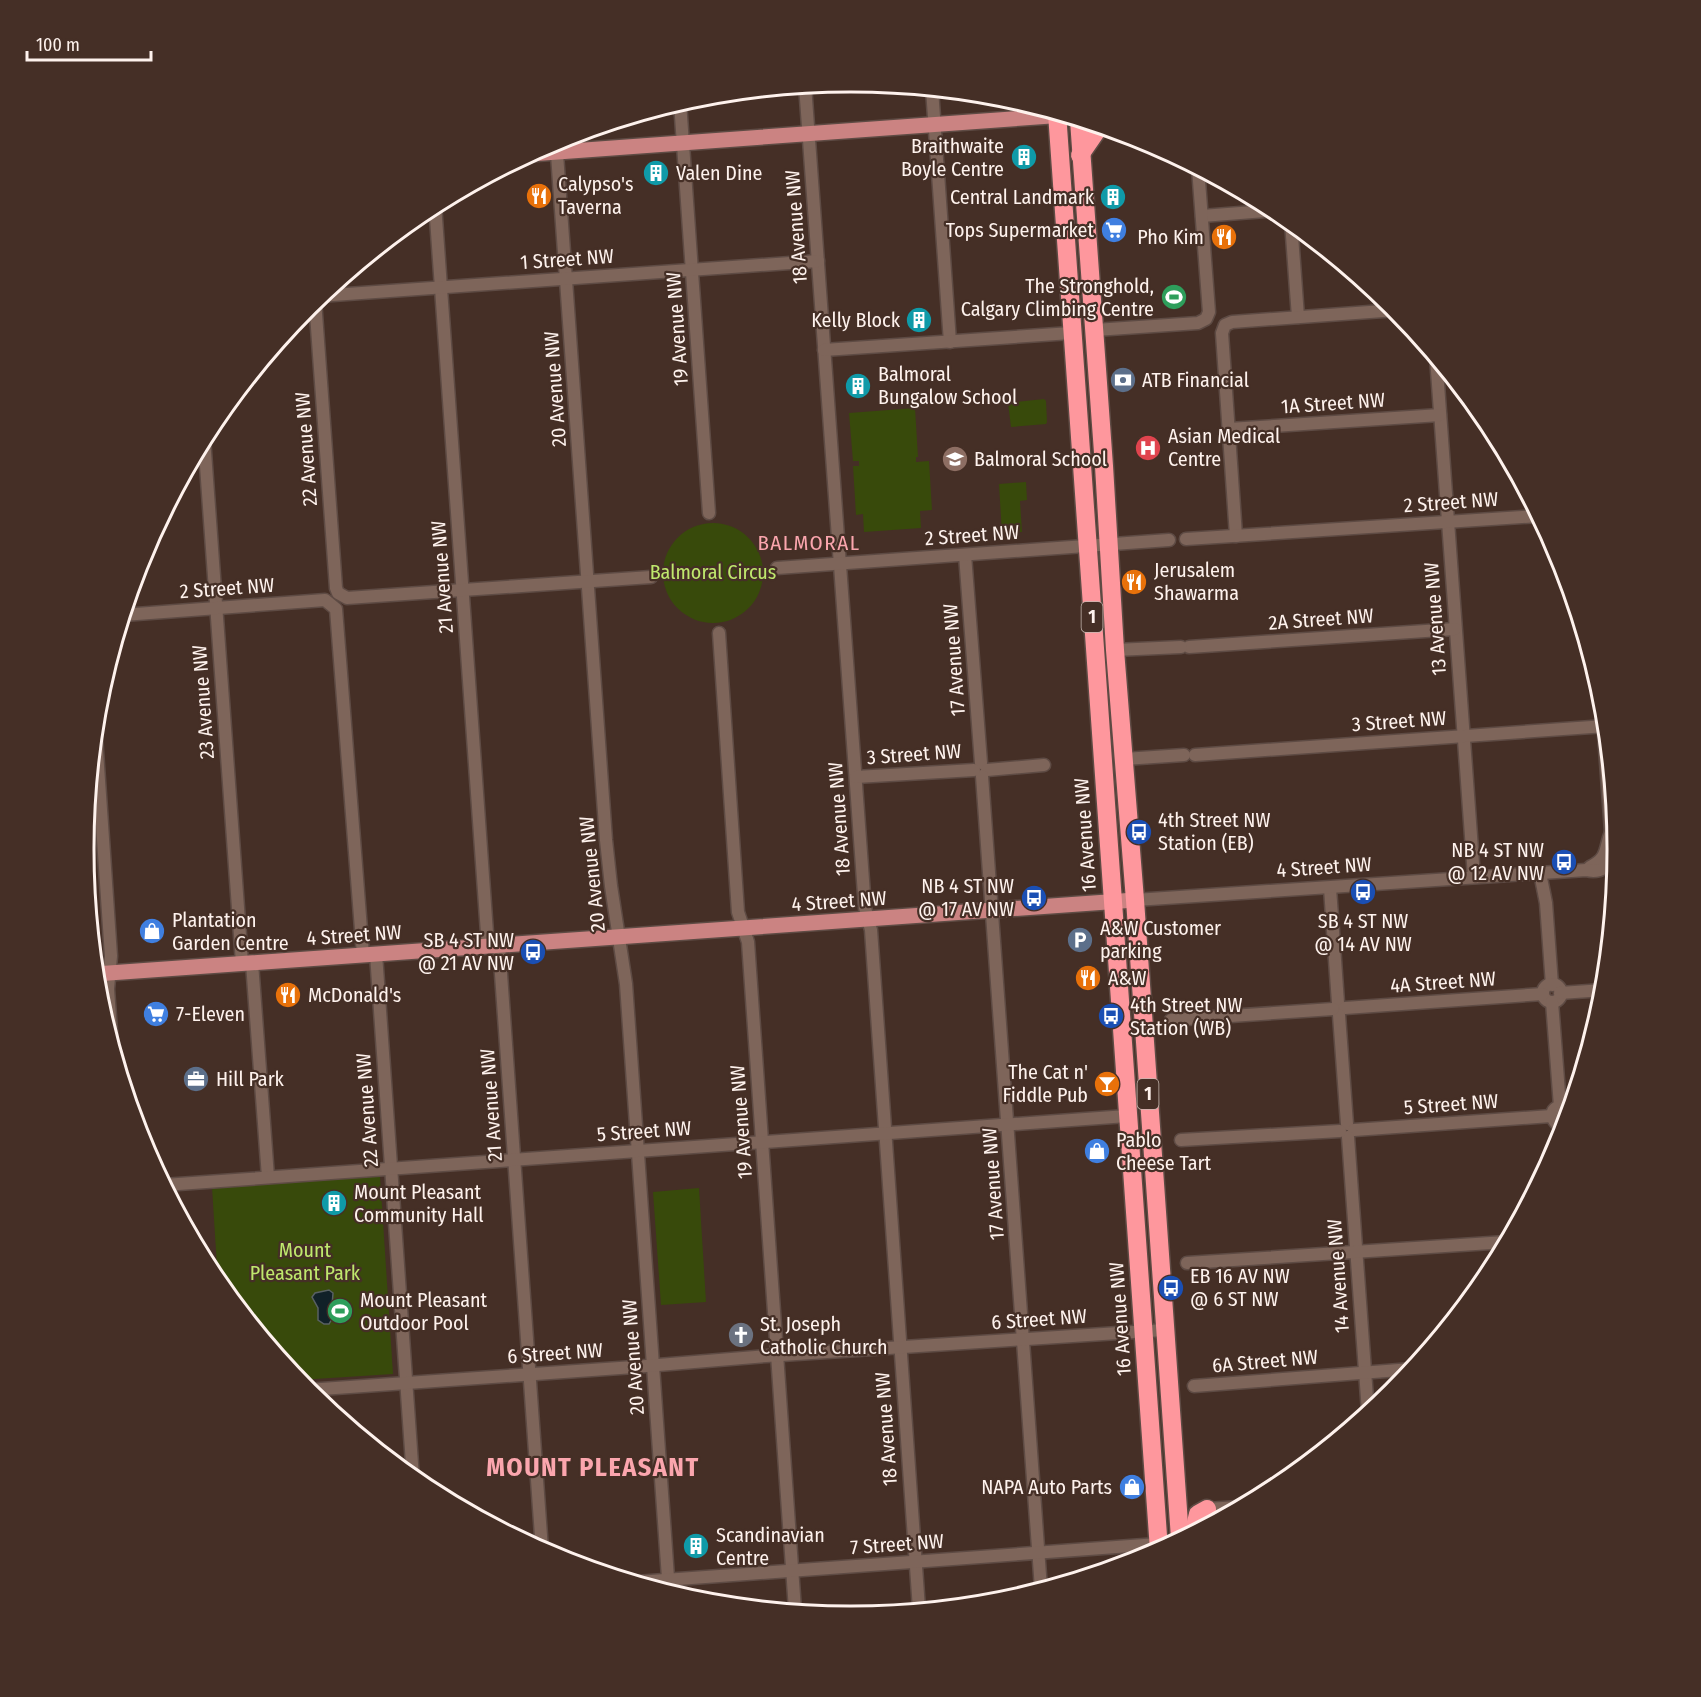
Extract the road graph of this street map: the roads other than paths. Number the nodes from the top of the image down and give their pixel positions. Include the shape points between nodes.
1 (806, 93) edge
2 (933, 96) edge
3 (681, 111) edge
4 (1043, 116) edge
5 (1060, 121) edge
6 (935, 125) junction
7 (1078, 127) edge
8 (1095, 133) edge
9 (809, 134) junction
10 (683, 143) junction
11 (570, 146) edge
12 (556, 151) edge
13 (1080, 155) junction
14 (1199, 177) edge
15 (1259, 211) edge
16 (436, 215) edge
17 (1202, 216) junction
18 (1292, 234) edge
19 (818, 261) junction
20 (692, 270) junction
21 (566, 279) junction
22 (441, 288) junction
23 (334, 295) edge
24 (1384, 311) edge
25 (316, 312) edge
26 (1298, 317) junction
27 (1095, 330) junction
28 (1071, 333) junction
29 (950, 342) junction
30 (824, 350) junction
31 (1437, 370) edge
32 (1440, 415) junction
33 (1229, 429) junction
34 (205, 454) edge
35 (710, 513) dead end
36 (1530, 517) edge
37 (1447, 522) junction
38 (1236, 536) junction
39 (1186, 539) dead end
40 (1168, 540) dead end
41 (1109, 545) junction
42 (1086, 546) junction
43 (965, 555) junction
44 (840, 564) junction
45 (777, 568) dead end
46 (651, 577) dead end
47 (588, 582) junction
48 (462, 591) junction
49 (336, 599) junction
50 (216, 608) junction
51 (131, 614) edge
52 (1455, 629) junction
53 (718, 633) dead end
54 (1115, 650) junction
55 (1597, 726) edge
56 (1463, 736) junction
57 (1124, 759) junction
58 (1044, 765) dead end
59 (98, 768) edge
60 (981, 769) junction
61 (856, 777) junction
62 (1607, 867) edge
63 (1544, 872) junction
64 (1474, 878) junction
65 (1330, 888) junction
66 (1135, 900) junction
67 (1112, 902) junction
68 (992, 911) junction
69 (868, 919) junction
70 (744, 929) junction
71 (618, 937) junction
72 (494, 946) junction
73 (369, 955) junction
74 (247, 963) junction
75 (104, 970) edge
76 (104, 974) edge
77 (106, 984) edge
78 (1594, 991) edge
79 (1552, 993) junction
80 (109, 999) edge
81 (1339, 1009) junction
82 (1171, 1020) dead end
83 (1560, 1111) edge
84 (1127, 1116) junction
85 (1008, 1125) junction
86 (1347, 1131) junction
87 (884, 1134) junction
88 (1181, 1140) dead end
89 (762, 1142) junction
90 (638, 1151) junction
91 (515, 1160) junction
92 (391, 1169) junction
93 (268, 1177) junction
94 (173, 1184) edge
95 (1496, 1243) edge
96 (1356, 1253) junction
97 (1187, 1263) dead end
98 (1164, 1330) junction
99 (1143, 1332) junction
100 (1023, 1339) junction
101 (900, 1347) junction
102 (778, 1355) junction
103 (653, 1365) junction
104 (1399, 1370) edge
105 (1365, 1372) junction
106 (529, 1374) junction
107 (407, 1383) junction
108 (1194, 1386) dead end
109 (320, 1389) edge
110 (1367, 1402) edge
111 (412, 1465) edge
112 (1221, 1508) edge
113 (1207, 1509) joint
114 (1196, 1521) edge
115 (1179, 1530) edge
116 (541, 1539) edge
117 (1158, 1539) edge
118 (1140, 1548) edge
119 (1039, 1554) junction
120 (916, 1562) junction
121 (792, 1571) junction
122 (1041, 1581) edge
123 (669, 1583) edge
124 (677, 1585) edge
125 (919, 1602) edge
126 (794, 1603) edge

1 - 9 street, 18 Avenue NW
2 - 6 street
3 - 10 street, 19 Avenue NW
4 - 6 main road
5 - 28 highway, 16 Avenue NW / 1
6 - 9 main road
6 - 29 street
7 - 13 highway, 1
8 - 13 highway
9 - 10 main road
9 - 19 street, 18 Avenue NW
10 - 11 main road
10 - 20 street, 19 Avenue NW
12 - 21 street, 20 Avenue NW
13 - 27 highway, 1
14 - 17 street
15 - 17 street
16 - 22 street, 21 Avenue NW
17 - 27 street via 1209,312 1206,319 1198,323
18 - 26 street
19 - 20 street, 1 Street NW
19 - 30 street, 18 Avenue NW
20 - 21 street, 1 Street NW
20 - 35 street, 19 Avenue NW
21 - 22 street, 1 Street NW
21 - 47 street, 20 Avenue NW
22 - 23 street, 1 Street NW
22 - 48 street, 21 Avenue NW
24 - 26 street
25 - 49 street, 22 Avenue NW
26 - 33 street via 1225,325 1222,333
27 - 41 highway, 1
28 - 29 street
28 - 42 highway, 16 Avenue NW / 1
29 - 30 street
30 - 44 street, 18 Avenue NW
31 - 32 street, 13 Avenue NW
32 - 33 street, 1A Street NW
32 - 37 street, 13 Avenue NW
33 - 38 street
34 - 50 street, 23 Avenue NW
36 - 37 street, 2 Street NW
37 - 38 street, 2 Street NW
37 - 52 street, 13 Avenue NW
38 - 39 street, 2 Street NW
40 - 41 street, 2 Street NW
41 - 42 street, 2 Street NW
41 - 54 highway, 1
42 - 43 street, 2 Street NW
42 - 67 highway, 16 Avenue NW / 1
43 - 44 street, 2 Street NW
43 - 60 street, 17 Avenue NW
44 - 45 street, 2 Street NW
44 - 61 street, 18 Avenue NW
46 - 47 street, 2 Street NW
47 - 48 street, 2 Street NW
47 - 71 street, 20 Avenue NW via 606,840
48 - 49 street, 2 Street NW
48 - 72 street, 21 Avenue NW
49 - 50 street, 2 Street NW
49 - 73 street, 22 Avenue NW
50 - 51 street, 2 Street NW
50 - 74 street, 23 Avenue NW
52 - 54 street, 2A Street NW
52 - 56 street, 13 Avenue NW
53 - 70 street, 19 Avenue NW via 738,912
54 - 57 highway, 1
55 - 56 street, 3 Street NW
56 - 57 street, 3 Street NW
56 - 64 street, 13 Avenue NW
57 - 66 highway, 1
58 - 60 street, 3 Street NW
59 - 75 street via 111,956
60 - 61 street, 3 Street NW
60 - 68 street, 17 Avenue NW
61 - 69 street, 18 Avenue NW
62 - 63 street, 4 Street NW via 1598,872
63 - 64 street, 4 Street NW
63 - 79 street
64 - 65 street, 4 Street NW
65 - 66 street, 4 Street NW
65 - 81 street, 14 Avenue NW
66 - 67 main road, 4 Street NW
66 - 98 highway, 1
67 - 68 main road, 4 Street NW
67 - 84 highway, 16 Avenue NW / 1
68 - 69 main road, 4 Street NW
68 - 85 street, 17 Avenue NW
69 - 70 main road, 4 Street NW
69 - 87 street, 18 Avenue NW
70 - 71 main road, 4 Street NW
70 - 89 street, 19 Avenue NW
71 - 72 main road, 4 Street NW
71 - 90 street, 20 Avenue NW via 626,984
72 - 73 main road, 4 Street NW
72 - 91 street, 21 Avenue NW
73 - 74 main road, 4 Street NW
73 - 92 street, 22 Avenue NW
74 - 76 main road, 4 Street NW
74 - 93 street, 23 Avenue NW
77 - 80 street
78 - 79 street, 4A Street NW
79 - 81 street, 4A Street NW
79 - 83 street
81 - 82 street, 4A Street NW
81 - 86 street, 14 Avenue NW
83 - 86 street, 5 Street NW
84 - 85 street, 5 Street NW
84 - 99 highway, 16 Avenue NW / 1
85 - 87 street, 5 Street NW
85 - 100 street, 17 Avenue NW
86 - 88 street, 5 Street NW
86 - 96 street, 14 Avenue NW
87 - 89 street, 5 Street NW
87 - 101 street, 18 Avenue NW
89 - 90 street, 5 Street NW
89 - 102 street, 19 Avenue NW
90 - 91 street, 5 Street NW
90 - 103 street, 20 Avenue NW
91 - 92 street, 5 Street NW
91 - 106 street, 21 Avenue NW
92 - 93 street, 5 Street NW
92 - 107 street, 22 Avenue NW
93 - 94 street, 5 Street NW
95 - 96 street
96 - 97 street
96 - 105 street, 14 Avenue NW
98 - 99 street, 6 Street NW
98 - 115 highway, 1
99 - 100 street, 6 Street NW
99 - 117 highway, 16 Avenue NW / 1
100 - 101 street, 6 Street NW
100 - 119 street, 17 Avenue NW
101 - 102 street, 6 Street NW
101 - 120 street, 18 Avenue NW
102 - 103 street, 6 Street NW
102 - 121 street, 19 Avenue NW
103 - 106 street, 6 Street NW
103 - 123 street, 20 Avenue NW
104 - 105 street, 6A Street NW
105 - 108 street, 6A Street NW
105 - 110 street, 14 Avenue NW
106 - 107 street, 6 Street NW
106 - 116 street, 21 Avenue NW
107 - 109 street, 6 Street NW
107 - 111 street, 22 Avenue NW
112 - 113 street
113 - 114 highway via 1198,1514
118 - 119 street, 7 Street NW
119 - 120 street, 7 Street NW
119 - 122 street, 17 Avenue NW
120 - 121 street, 7 Street NW
120 - 125 street, 18 Avenue NW
121 - 124 street, 7 Street NW
121 - 126 street, 19 Avenue NW

